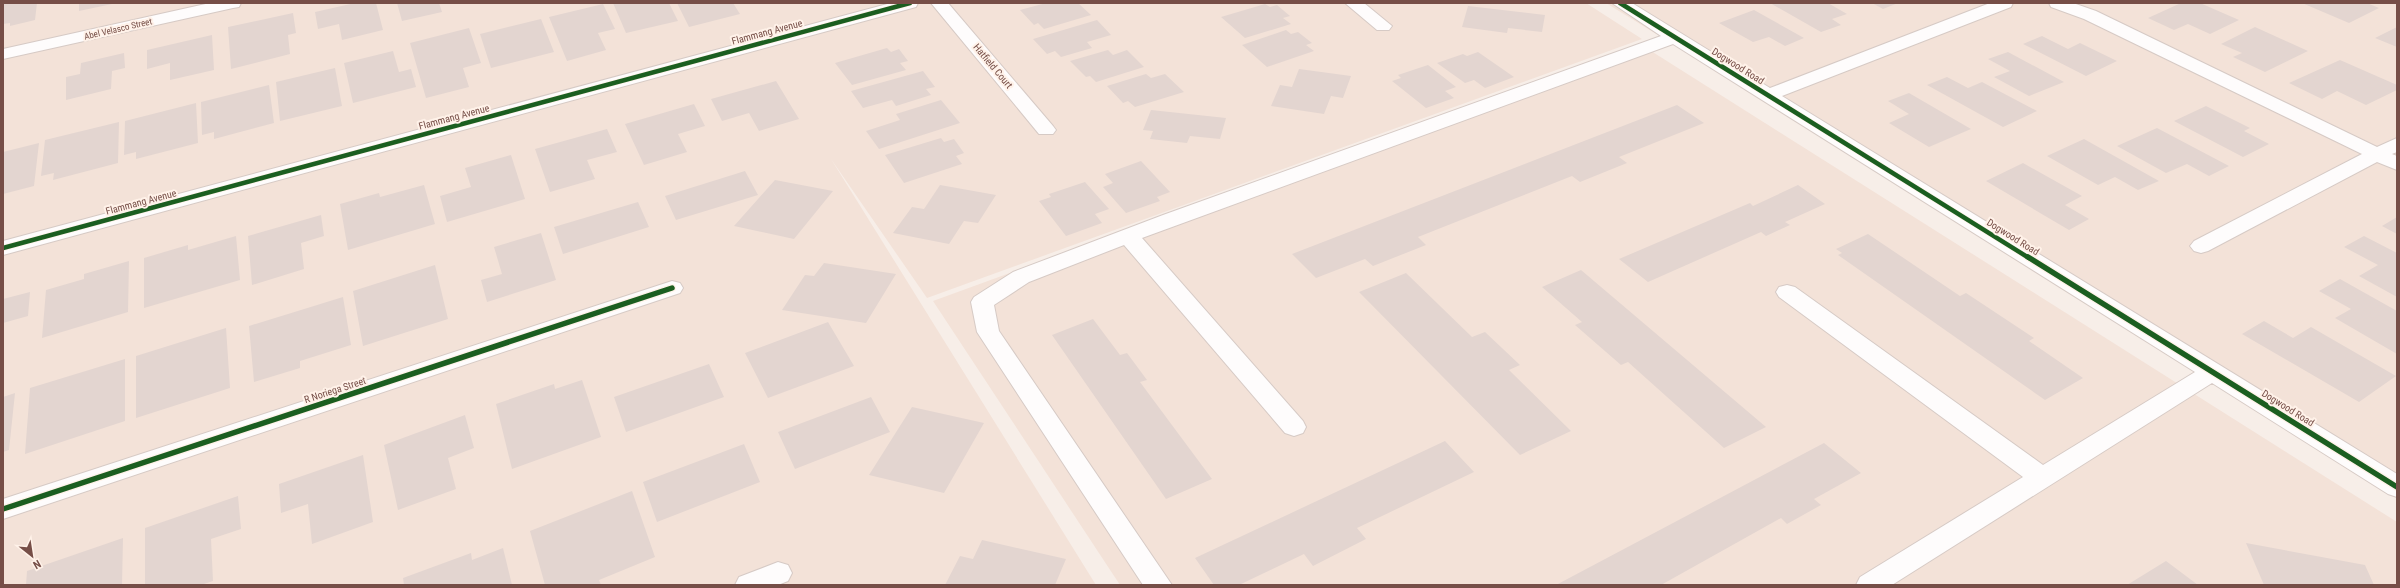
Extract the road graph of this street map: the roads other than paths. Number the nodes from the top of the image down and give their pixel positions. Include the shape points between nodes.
1 (233, 3) edge
2 (910, 3) edge
3 (939, 3) edge
4 (1352, 3) edge
5 (1620, 3) edge
6 (2005, 3) edge
7 (2057, 3) edge
8 (1383, 26) dead end
9 (1675, 37) junction
10 (3, 54) edge
11 (1768, 95) junction
12 (1046, 130) dead end
13 (2397, 144) edge
14 (2378, 154) junction
15 (2397, 164) edge
16 (1128, 236) junction
17 (2201, 246) dead end
18 (3, 248) edge
19 (672, 288) dead end
20 (1787, 292) dead end
21 (2213, 372) junction
22 (1294, 427) dead end
23 (2042, 478) junction
24 (2397, 487) edge
25 (3, 509) edge
26 (778, 573) dead end
27 (749, 585) edge
28 (1158, 585) edge
29 (1870, 585) edge

1 - 10 street, Abel Velasco Street
2 - 18 street, Flammang Avenue
3 - 12 street, Hatfield Court
4 - 8 street
5 - 9 street, Dogwood Road
6 - 11 street
7 - 14 street via 2090,15
9 - 11 street, Dogwood Road
9 - 16 street
11 - 21 street, Dogwood Road
13 - 14 street
14 - 15 street
14 - 17 street
16 - 22 street
16 - 28 street via 1020,276 982,302 988,332
19 - 25 street, R Noriega Street
20 - 23 street
21 - 23 street
21 - 24 street, Dogwood Road
23 - 29 street
26 - 27 street

